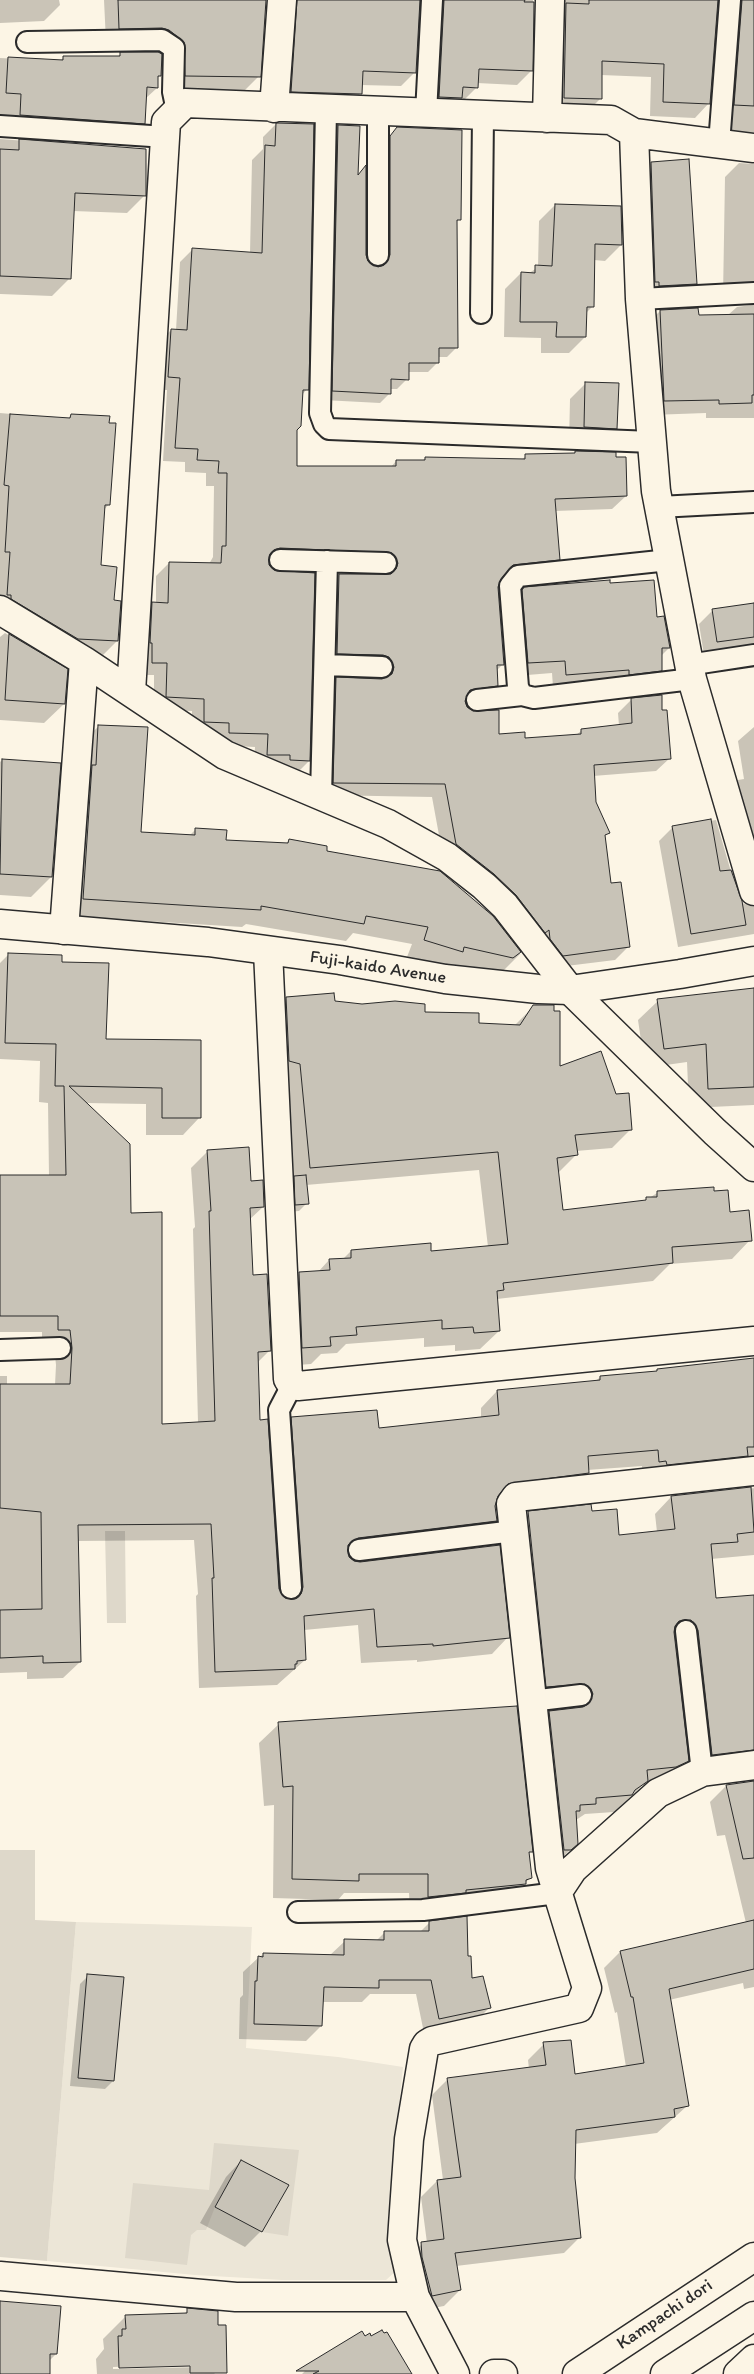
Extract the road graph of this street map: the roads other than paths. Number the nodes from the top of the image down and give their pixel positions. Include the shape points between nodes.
1 (282, 0) edge
2 (432, 0) edge
3 (550, 0) edge
4 (730, 0) edge
5 (26, 42) dead end
6 (274, 108) junction
7 (326, 110) junction
8 (176, 111) junction
9 (378, 111) junction
10 (426, 114) junction
11 (484, 115) junction
12 (547, 118) junction
13 (0, 126) edge
14 (634, 133) junction
15 (166, 137) junction
16 (719, 144) junction
17 (754, 148) edge
18 (378, 256) dead end
19 (754, 293) edge
20 (640, 299) junction
21 (481, 313) dead end
22 (652, 442) junction
23 (754, 502) edge
24 (659, 507) junction
25 (280, 560) dead end
26 (669, 560) junction
27 (327, 561) junction
28 (386, 563) dead end
29 (0, 610) edge
30 (754, 655) edge
31 (84, 661) junction
32 (325, 665) junction
33 (382, 666) dead end
34 (690, 672) junction
35 (131, 692) junction
36 (522, 695) junction
37 (477, 700) dead end
38 (321, 795) junction
39 (754, 891) edge
40 (0, 924) edge
41 (64, 930) junction
42 (268, 950) junction
43 (754, 961) edge
44 (570, 990) junction
45 (754, 1167) edge
46 (754, 1340) edge
47 (60, 1348) dead end
48 (0, 1350) edge
49 (292, 1385) junction
50 (754, 1471) edge
51 (514, 1531) junction
52 (359, 1550) dead end
53 (291, 1588) dead end
54 (686, 1631) dead end
55 (581, 1695) dead end
56 (531, 1701) junction
57 (754, 1765) edge
58 (702, 1772) junction
59 (557, 1893) junction
60 (298, 1912) dead end
61 (754, 2257) edge
62 (0, 2276) edge
63 (415, 2297) junction
64 (754, 2316) edge
65 (754, 2359) edge
66 (455, 2374) edge
67 (494, 2374) edge
68 (503, 2374) edge
69 (577, 2374) edge
70 (666, 2374) edge
71 (738, 2374) edge

1 - 6 street
2 - 10 lane
3 - 12 street
4 - 16 lane
5 - 8 lane via 162,40 174,48
6 - 7 street
6 - 8 street via 185,103
7 - 9 street
7 - 22 lane via 320,413 324,424 329,428
8 - 15 street via 166,122
9 - 10 street
9 - 18 lane
10 - 11 street
11 - 12 street
11 - 21 lane
12 - 14 street via 611,120
13 - 15 lane
14 - 16 street
14 - 20 street
15 - 35 street
16 - 17 street
19 - 20 lane
20 - 22 street
22 - 24 street
23 - 24 lane
24 - 26 street
25 - 27 lane
26 - 34 street
26 - 36 lane via 518,576 510,586 518,687
27 - 28 lane
27 - 32 lane
29 - 31 street
30 - 34 lane
31 - 35 street
31 - 41 street
32 - 33 lane
32 - 38 lane
34 - 36 lane via 534,698
34 - 39 street
35 - 38 street via 225,755
36 - 37 lane
38 - 44 street via 388,824 447,857 484,886 522,926
40 - 41 street, Fuji-kaido Avenue
41 - 42 street, Fuji-kaido Avenue
42 - 44 street, Fuji-kaido Avenue via 505,987
42 - 49 street via 288,1380
43 - 44 street, Fuji-kaido Avenue
44 - 45 street via 714,1132
46 - 49 street
47 - 48 lane
49 - 53 lane via 279,1410
50 - 51 street via 516,1497 511,1504
51 - 52 lane
51 - 56 street
54 - 58 lane
55 - 56 lane
56 - 59 street via 550,1868
57 - 58 street
58 - 59 street via 658,1793 573,1869
59 - 60 lane via 423,1910
59 - 63 street via 587,1988 579,2008 432,2041 424,2049 410,2140 402,2240
61 - 69 street, Kampachi dori
62 - 63 street via 236,2297
63 - 66 street
64 - 70 street
65 - 71 street
67 - 68 street

